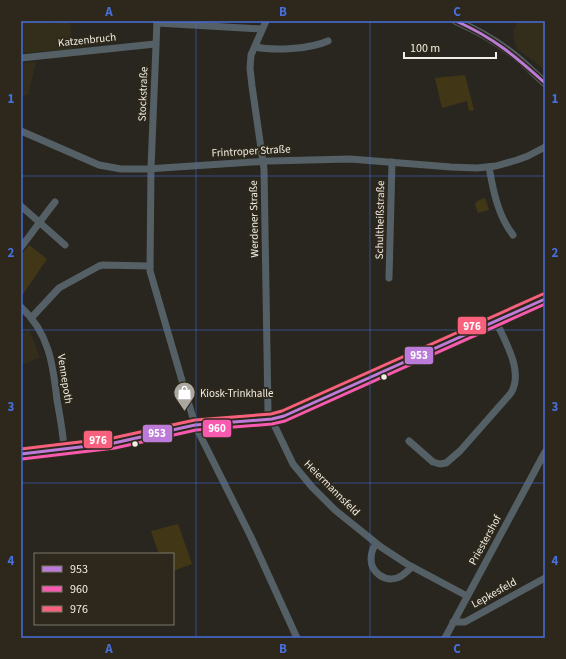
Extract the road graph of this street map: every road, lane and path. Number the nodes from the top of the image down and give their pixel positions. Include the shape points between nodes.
1 (266, 21) edge
2 (456, 21) edge
3 (157, 22) edge
4 (262, 29) junction
5 (328, 41) dead end
6 (156, 44) junction
7 (255, 47) junction
8 (21, 58) edge
9 (545, 83) edge
10 (21, 131) edge
11 (545, 147) edge
12 (262, 161) junction
13 (392, 162) junction
14 (490, 167) junction
15 (151, 168) junction
16 (55, 202) dead end
17 (21, 206) edge
18 (39, 221) junction
19 (512, 235) dead end
20 (65, 245) dead end
21 (21, 247) edge
22 (150, 266) junction
23 (389, 278) dead end
24 (545, 299) edge
25 (21, 307) edge
26 (32, 317) junction
27 (496, 321) junction
28 (272, 419) junction
29 (195, 425) junction
30 (410, 440) dead end
31 (64, 449) junction
32 (545, 452) edge
33 (21, 454) edge
34 (376, 544) junction
35 (412, 567) junction
36 (545, 578) edge
37 (467, 596) junction
38 (453, 622) junction
39 (297, 638) edge
40 (445, 638) edge

1 - 4 street, Werdener Straße
2 - 9 street via 489,38 520,60
3 - 4 street
3 - 6 street, Stockstraße
4 - 7 street, Werdener Straße
5 - 7 street via 318,46 267,49
6 - 8 street, Katzenbruch
6 - 15 street, Stockstraße
7 - 12 street, Werdener Straße via 250,72
10 - 15 street, Frintroper Straße via 103,166 121,169
11 - 14 street, Frintroper Straße via 522,158
12 - 13 street, Frintroper Straße via 350,159
12 - 15 street, Frintroper Straße
12 - 28 street, Werdener Straße via 268,408
13 - 14 street, Frintroper Straße via 456,168
13 - 23 street, Schultheißstraße
14 - 19 street via 492,186 502,217
15 - 22 street, Stockstraße
16 - 18 street
17 - 18 street
18 - 20 street
18 - 21 street
22 - 26 street via 99,266 59,288
22 - 29 street, Stockstraße
24 - 27 street
25 - 26 street, Vennepoth
26 - 31 street, Vennepoth via 50,354
27 - 28 street via 289,414
27 - 30 street via 514,365 516,380 511,393 460,451 446,463 433,462
28 - 29 street
28 - 34 street, Heiermannsfeld via 291,461 300,473 335,510
29 - 31 street via 121,442
29 - 39 street, Stockstraße via 251,537
31 - 33 street
32 - 37 street, Priestershof
34 - 35 street, Heiermannsfeld
34 - 35 street via 371,562 374,571 382,577 399,578
35 - 37 street, Heiermannsfeld
36 - 38 street, Lepkesfeld via 464,622
37 - 38 street, Priestershof
38 - 40 street, Priestershof

